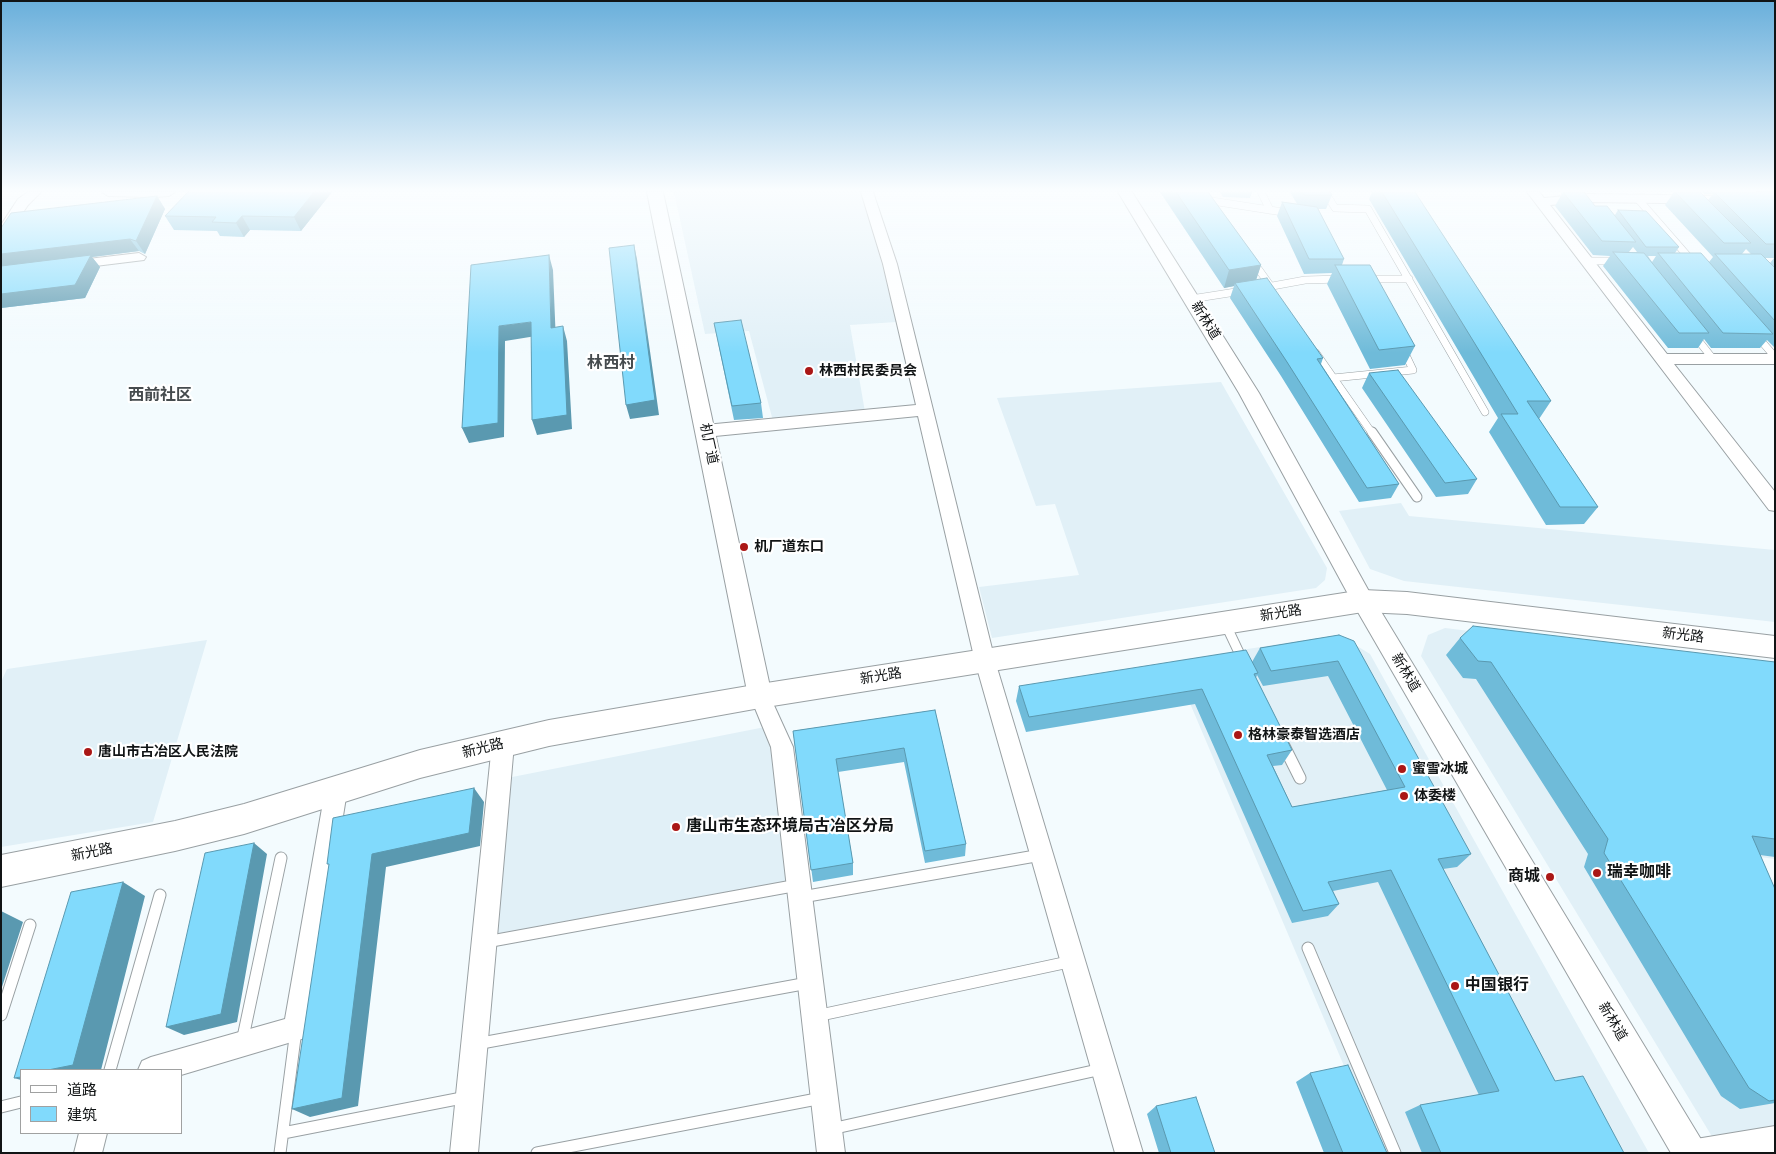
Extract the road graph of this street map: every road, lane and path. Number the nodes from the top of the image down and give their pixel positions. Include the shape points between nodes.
1 (666, 246) edge
2 (884, 246) edge
3 (1158, 246) edge
4 (1390, 246) edge
5 (1574, 246) edge
6 (1678, 246) edge
7 (1249, 255) edge
8 (139, 257) dead end
9 (1586, 261) junction
10 (1628, 261) edge
11 (1683, 261) edge
12 (1692, 262) junction
13 (1702, 262) edge
14 (53, 267) edge
15 (1344, 269) edge
16 (1698, 269) edge
17 (1359, 278) edge
18 (1409, 278) junction
19 (1368, 279) junction
20 (1270, 286) junction
21 (1261, 287) edge
22 (1372, 287) edge
23 (1253, 289) edge
24 (1276, 294) edge
25 (1191, 299) junction
26 (1749, 328) edge
27 (1690, 329) edge
28 (1401, 345) edge
29 (1312, 348) edge
30 (1775, 358) edge
31 (1662, 359) junction
32 (1713, 359) junction
33 (1333, 378) junction
34 (925, 410) junction
35 (1485, 412) dead end
36 (705, 432) junction
37 (1417, 497) dead end
38 (1775, 505) edge
39 (1363, 601) junction
40 (1225, 623) junction
41 (1775, 647) edge
42 (985, 661) junction
43 (1250, 674) edge
44 (760, 696) junction
45 (1279, 735) edge
46 (503, 744) junction
47 (1300, 778) dead end
48 (336, 790) junction
49 (1043, 855) junction
50 (281, 858) dead end
51 (1, 871) edge
52 (799, 891) junction
53 (160, 895) dead end
54 (30, 926) dead end
55 (484, 942) junction
56 (1308, 948) dead end
57 (1073, 961) junction
58 (810, 983) junction
59 (1, 1015) edge
60 (814, 1017) junction
61 (296, 1029) junction
62 (474, 1044) junction
63 (241, 1046) junction
64 (1104, 1068) junction
65 (110, 1069) edge
66 (154, 1069) edge
67 (470, 1097) junction
68 (824, 1098) junction
69 (20, 1102) edge
70 (1, 1107) edge
71 (93, 1134) edge
72 (283, 1134) junction
73 (1775, 1140) edge
74 (829, 1141) edge
75 (88, 1153) edge
76 (280, 1153) edge
77 (464, 1153) edge
78 (537, 1153) edge
79 (1129, 1153) edge
80 (1395, 1153) edge
81 (1690, 1153) edge
82 (1696, 1153) edge

1 - 36 street, 机厂道
2 - 34 street
3 - 25 street, 新林道
4 - 18 lane
5 - 9 street
6 - 12 lane
7 - 20 lane
8 - 14 street
9 - 10 lane
9 - 31 street
11 - 12 lane
12 - 13 lane
12 - 16 lane
15 - 20 lane via 1349,278
17 - 19 lane
18 - 19 lane
18 - 35 lane
19 - 22 lane
20 - 21 lane
20 - 24 lane
23 - 25 lane
25 - 39 street, 新林道 via 1249,393
26 - 30 lane
27 - 32 lane
28 - 33 lane via 1413,370
29 - 33 lane
30 - 32 street
31 - 32 street
31 - 38 street
33 - 37 lane
34 - 36 street
34 - 42 street
36 - 44 street, 机厂道
39 - 40 main road, 新光路
39 - 41 main road, 新光路 via 1407,603
39 - 81 street, 新林道
40 - 42 main road, 新光路
40 - 43 lane
42 - 44 main road, 新光路
42 - 49 street
44 - 46 main road, 新光路
44 - 52 street via 782,747
45 - 47 lane
46 - 48 main road, 新光路 via 420,764
46 - 55 street
48 - 51 main road, 新光路 via 244,819 175,836
48 - 61 street
49 - 52 lane
49 - 57 street
50 - 63 lane
52 - 55 lane
52 - 58 street
53 - 65 lane
54 - 59 lane
55 - 62 street
56 - 80 lane
57 - 60 lane
57 - 64 street
58 - 60 street
58 - 62 lane
60 - 68 street
61 - 63 street
61 - 72 lane
62 - 67 street
63 - 66 street
64 - 74 lane
64 - 79 street
67 - 72 lane
67 - 77 street
68 - 74 street
68 - 78 lane
69 - 70 lane
71 - 75 street
72 - 76 lane
73 - 82 street

